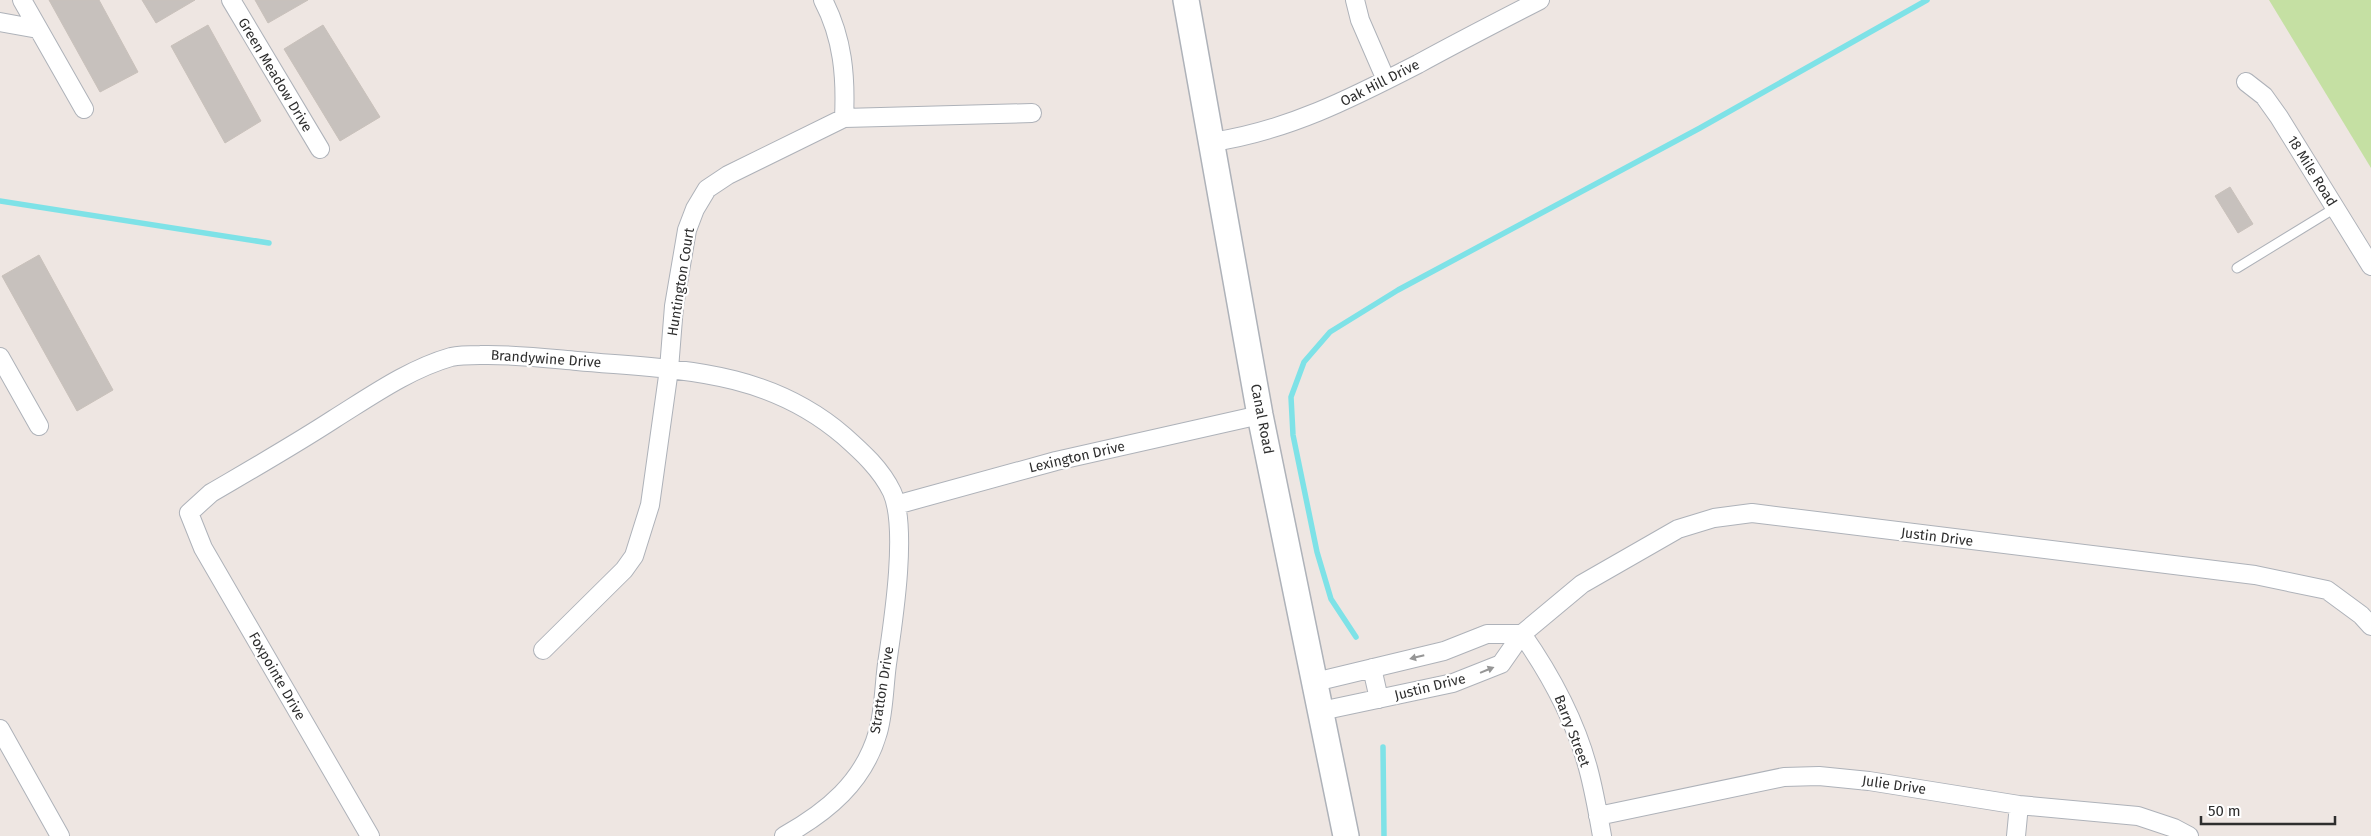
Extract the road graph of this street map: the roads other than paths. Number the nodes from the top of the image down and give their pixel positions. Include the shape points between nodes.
1 (22, 0) edge
2 (232, 0) edge
3 (823, 0) edge
4 (1186, 0) edge
5 (1355, 0) edge
6 (1540, 0) edge
7 (0, 22) edge
8 (38, 29) junction
9 (1386, 80) junction
10 (2246, 82) dead end
11 (84, 109) dead end
12 (1032, 112) dead end
13 (844, 118) junction
14 (1212, 142) junction
15 (320, 149) dead end
16 (2335, 208) junction
17 (2371, 266) edge
18 (2237, 268) dead end
19 (0, 357) edge
20 (670, 369) junction
21 (1260, 415) junction
22 (39, 426) dead end
23 (896, 505) junction
24 (189, 513) joint
25 (2371, 626) edge
26 (1522, 634) junction
27 (543, 650) dead end
28 (1372, 668) junction
29 (1315, 682) junction
30 (1379, 699) junction
31 (1321, 711) junction
32 (0, 729) edge
33 (2019, 805) junction
34 (1598, 816) junction
35 (60, 836) edge
36 (370, 836) edge
37 (784, 836) edge
38 (1346, 836) edge
39 (1602, 836) edge
40 (2016, 836) edge
41 (2189, 836) edge

1 - 8 street
2 - 15 street, Green Meadow Drive
3 - 13 street via 835,26 842,54
4 - 14 street, Canal Road
5 - 9 street via 1360,20
6 - 9 street, Oak Hill Drive
7 - 8 street
8 - 11 street
9 - 14 street, Oak Hill Drive via 1302,120 1244,138
10 - 16 street, 18 Mile Road via 2264,96
12 - 13 street, Huntington Court
13 - 20 street, Huntington Court via 728,175 707,190 686,230 674,306
14 - 21 street, Canal Road
16 - 17 street, 18 Mile Road
16 - 18 lane
19 - 22 street
20 - 23 street, Brandywine Drive via 747,382 811,410 873,464 892,492
20 - 24 street, Brandywine Drive via 503,354 454,356 423,367 383,389 210,493
20 - 27 street, Huntington Court via 650,505 634,556 624,570
21 - 23 street, Lexington Drive via 1056,461
21 - 29 street, Canal Road
23 - 37 street, Stratton Drive via 899,548 878,731 866,763 846,790 813,820
24 - 36 street, Foxpointe Drive via 203,548
25 - 26 street, Justin Drive via 2328,590 2255,575 1752,513 1714,518 1678,529 1582,584
26 -> 28 street via 1487,634 1444,651
30 -> 26 street, Justin Drive via 1453,683 1501,664
26 - 34 street, Barry Street via 1544,666 1573,729 1588,767
28 - 29 street
28 - 30 street, Justin Drive
29 - 31 street, Canal Road
30 - 31 street, Justin Drive
31 - 38 street, Canal Road
32 - 35 street
33 - 34 street, Julie Drive via 1869,780 1819,776 1784,777
33 - 40 street
33 - 41 street, Julie Drive via 2138,816
34 - 39 street, Barry Street

